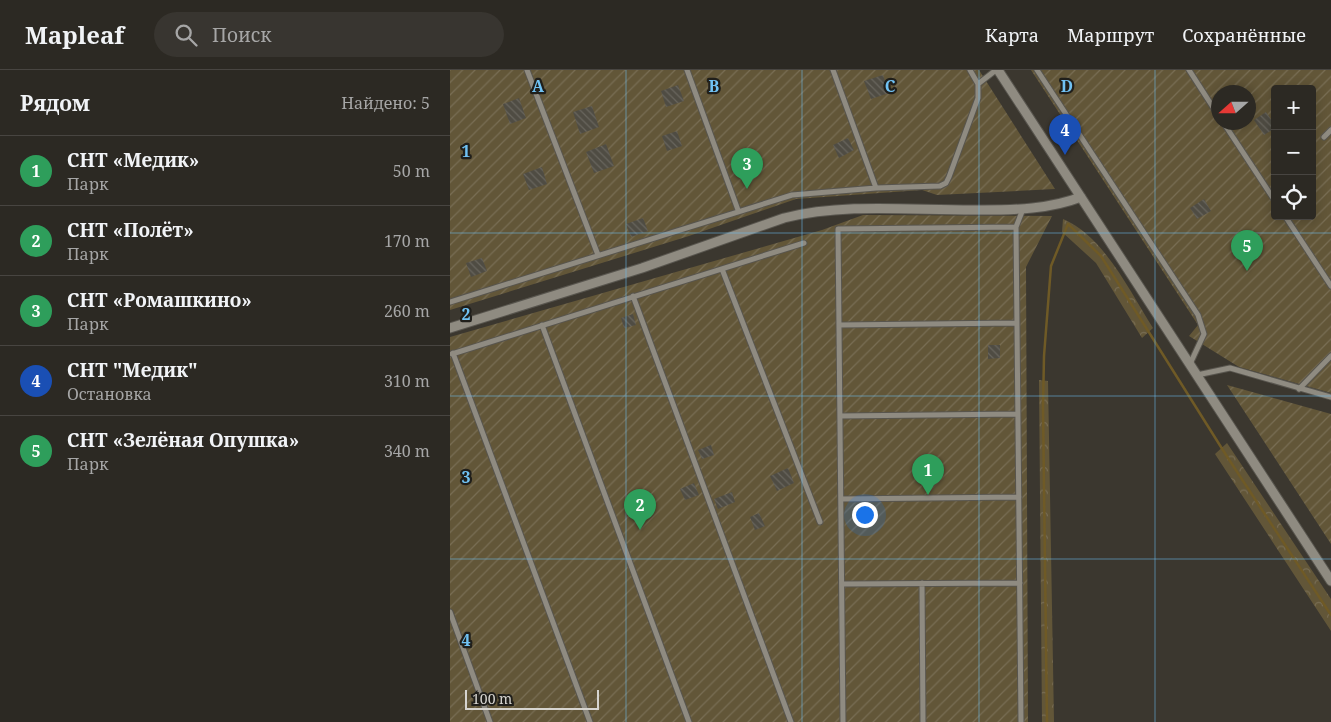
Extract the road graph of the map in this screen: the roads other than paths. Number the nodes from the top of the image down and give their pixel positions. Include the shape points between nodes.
1 (527, 70) edge
2 (687, 70) edge
3 (833, 70) edge
4 (970, 70) edge
5 (997, 70) edge
6 (1037, 70) edge
7 (1189, 70) edge
8 (978, 84) junction
9 (1211, 104) edge
10 (1228, 130) edge
11 (1331, 130) edge
12 (1324, 137) dead end
13 (876, 188) junction
14 (1271, 195) edge
15 (1080, 197) junction
16 (1023, 209) junction
17 (738, 210) junction
18 (1288, 220) edge
19 (1016, 227) junction
20 (804, 243) dead end
21 (598, 255) junction
22 (722, 269) junction
23 (1331, 286) edge
24 (633, 296) junction
25 (450, 300) edge
26 (1017, 323) junction
27 (542, 325) junction
28 (839, 325) junction
29 (450, 328) edge
30 (452, 354) edge
31 (1331, 356) edge
32 (1190, 364) junction
33 (1197, 375) junction
34 (1299, 389) junction
35 (1331, 398) edge
36 (1018, 414) junction
37 (840, 416) junction
38 (1019, 497) junction
39 (841, 499) junction
40 (820, 522) dead end
41 (1331, 581) edge
42 (1020, 582) junction
43 (922, 583) junction
44 (842, 584) junction
45 (450, 612) edge
46 (490, 722) edge
47 (590, 722) edge
48 (689, 722) edge
49 (791, 722) edge
50 (843, 722) edge
51 (923, 722) edge
52 (1021, 722) edge

1 - 21 street
2 - 17 street
3 - 13 street
4 - 8 street
5 - 8 street
5 - 15 street
6 - 32 street via 1198,315 1204,334
7 - 9 street
8 - 13 street via 978,98 946,183 934,187
10 - 14 street
11 - 12 street
13 - 17 street via 792,195
15 - 16 street via 1062,204
15 - 32 street
16 - 19 street
16 - 29 street via 864,209 802,214
17 - 21 street
18 - 23 street
19 - 26 street
19 - 28 street via 838,229
20 - 22 street
21 - 25 street
22 - 24 street
22 - 40 street
24 - 27 street
24 - 49 street
26 - 28 street
26 - 36 street
27 - 30 street
27 - 48 street
28 - 37 street
30 - 47 street
31 - 34 street
32 - 33 street
33 - 34 street via 1230,368
33 - 41 street
34 - 35 street
36 - 37 street
36 - 38 street
37 - 39 street
38 - 39 street
38 - 42 street
39 - 44 street
42 - 43 street
42 - 52 street
43 - 44 street
43 - 51 street
44 - 50 street
45 - 46 street

